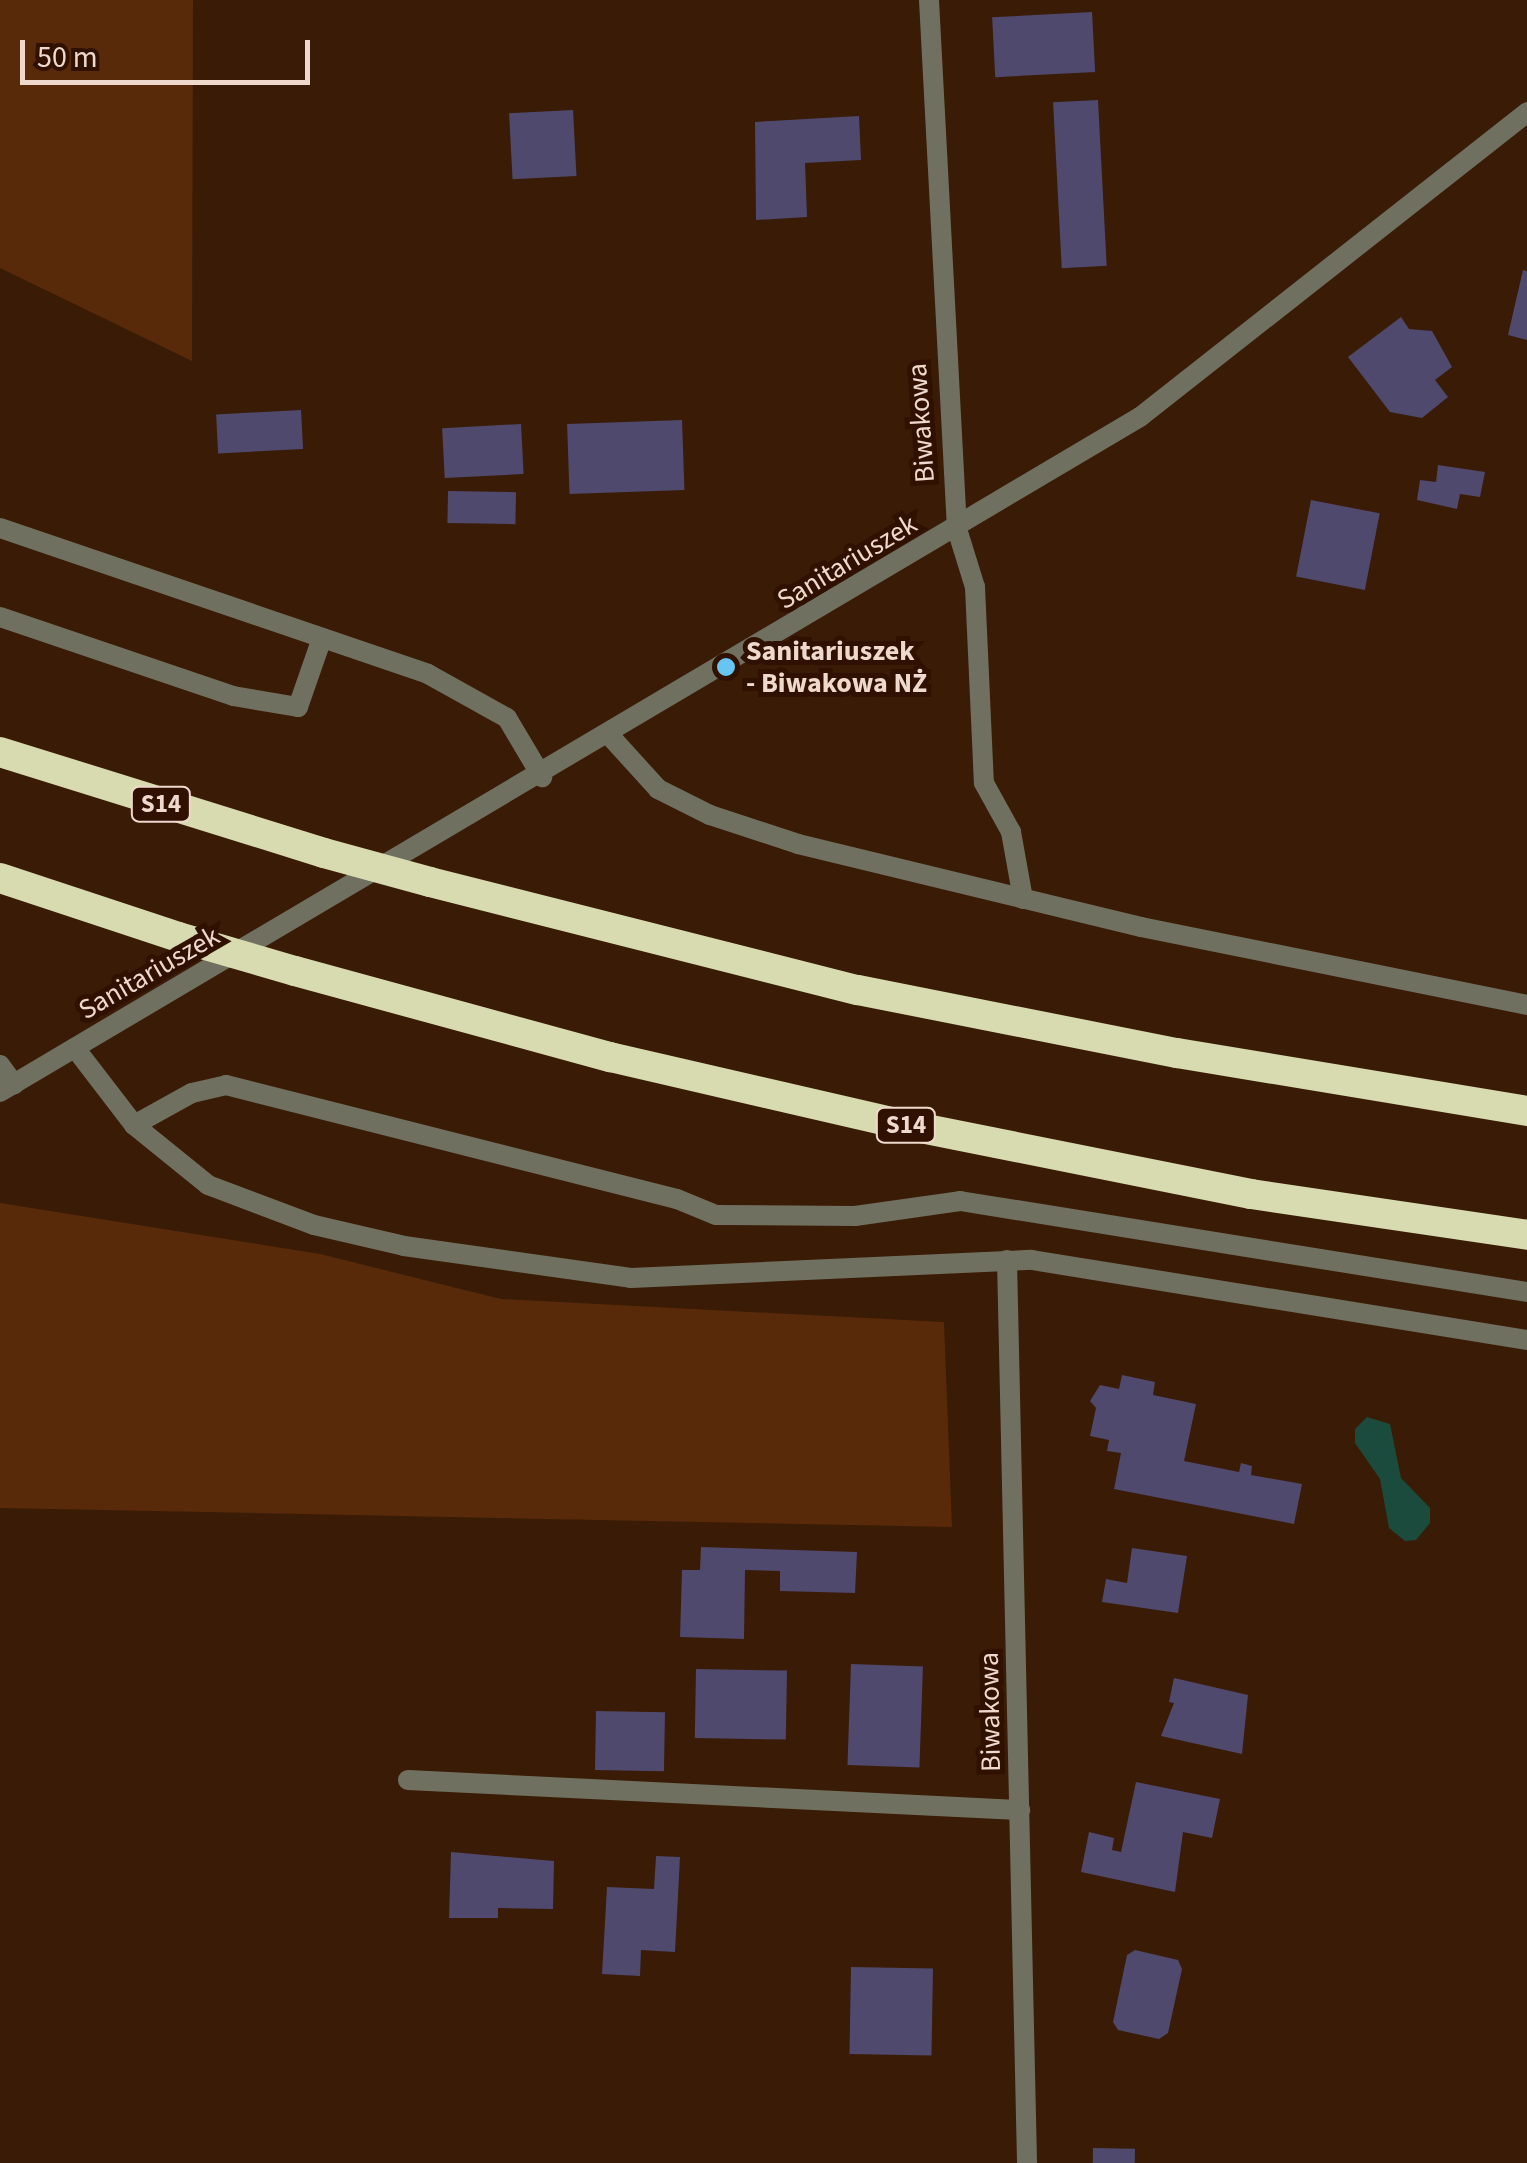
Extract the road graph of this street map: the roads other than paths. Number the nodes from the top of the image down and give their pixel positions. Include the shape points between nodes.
1 (930, 0) edge
2 (1527, 112) edge
3 (0, 528) edge
4 (956, 529) junction
5 (0, 616) edge
6 (322, 638) junction
7 (610, 736) junction
8 (0, 752) edge
9 (542, 776) junction
10 (0, 878) edge
11 (1023, 899) junction
12 (1527, 1004) edge
13 (75, 1048) junction
14 (0, 1065) edge
15 (7, 1088) edge
16 (1527, 1111) edge
17 (134, 1125) junction
18 (1527, 1235) edge
19 (1007, 1260) junction
20 (1527, 1292) edge
21 (1527, 1340) edge
22 (408, 1780) dead end
23 (1020, 1810) junction
24 (1027, 2163) edge

1 - 4 street, Biwakowa
2 - 4 street, Sanitariuszek via 1210,368
3 - 6 street
4 - 7 street, Sanitariuszek
4 - 11 street, Biwakowa via 975,588 984,783 1011,832
5 - 6 street via 233,696 298,707
6 - 9 street via 482,700 524,737
7 - 9 street, Sanitariuszek
7 - 11 street via 658,789 710,815 798,844
8 - 16 highway, S14, bridge via 324,853 858,990 1177,1054
9 - 13 street, Sanitariuszek
10 - 18 highway, S14, bridge via 178,937 610,1057 1251,1194
11 - 12 street
13 - 15 street, Sanitariuszek
13 - 17 street
14 - 15 street
17 - 19 street via 183,1169 239,1199 314,1225 492,1263 666,1278
17 - 20 street via 192,1093 226,1085 677,1199 716,1215 855,1216 960,1201
19 - 21 street via 1105,1268
19 - 23 street, Biwakowa
22 - 23 street
23 - 24 street, Biwakowa

